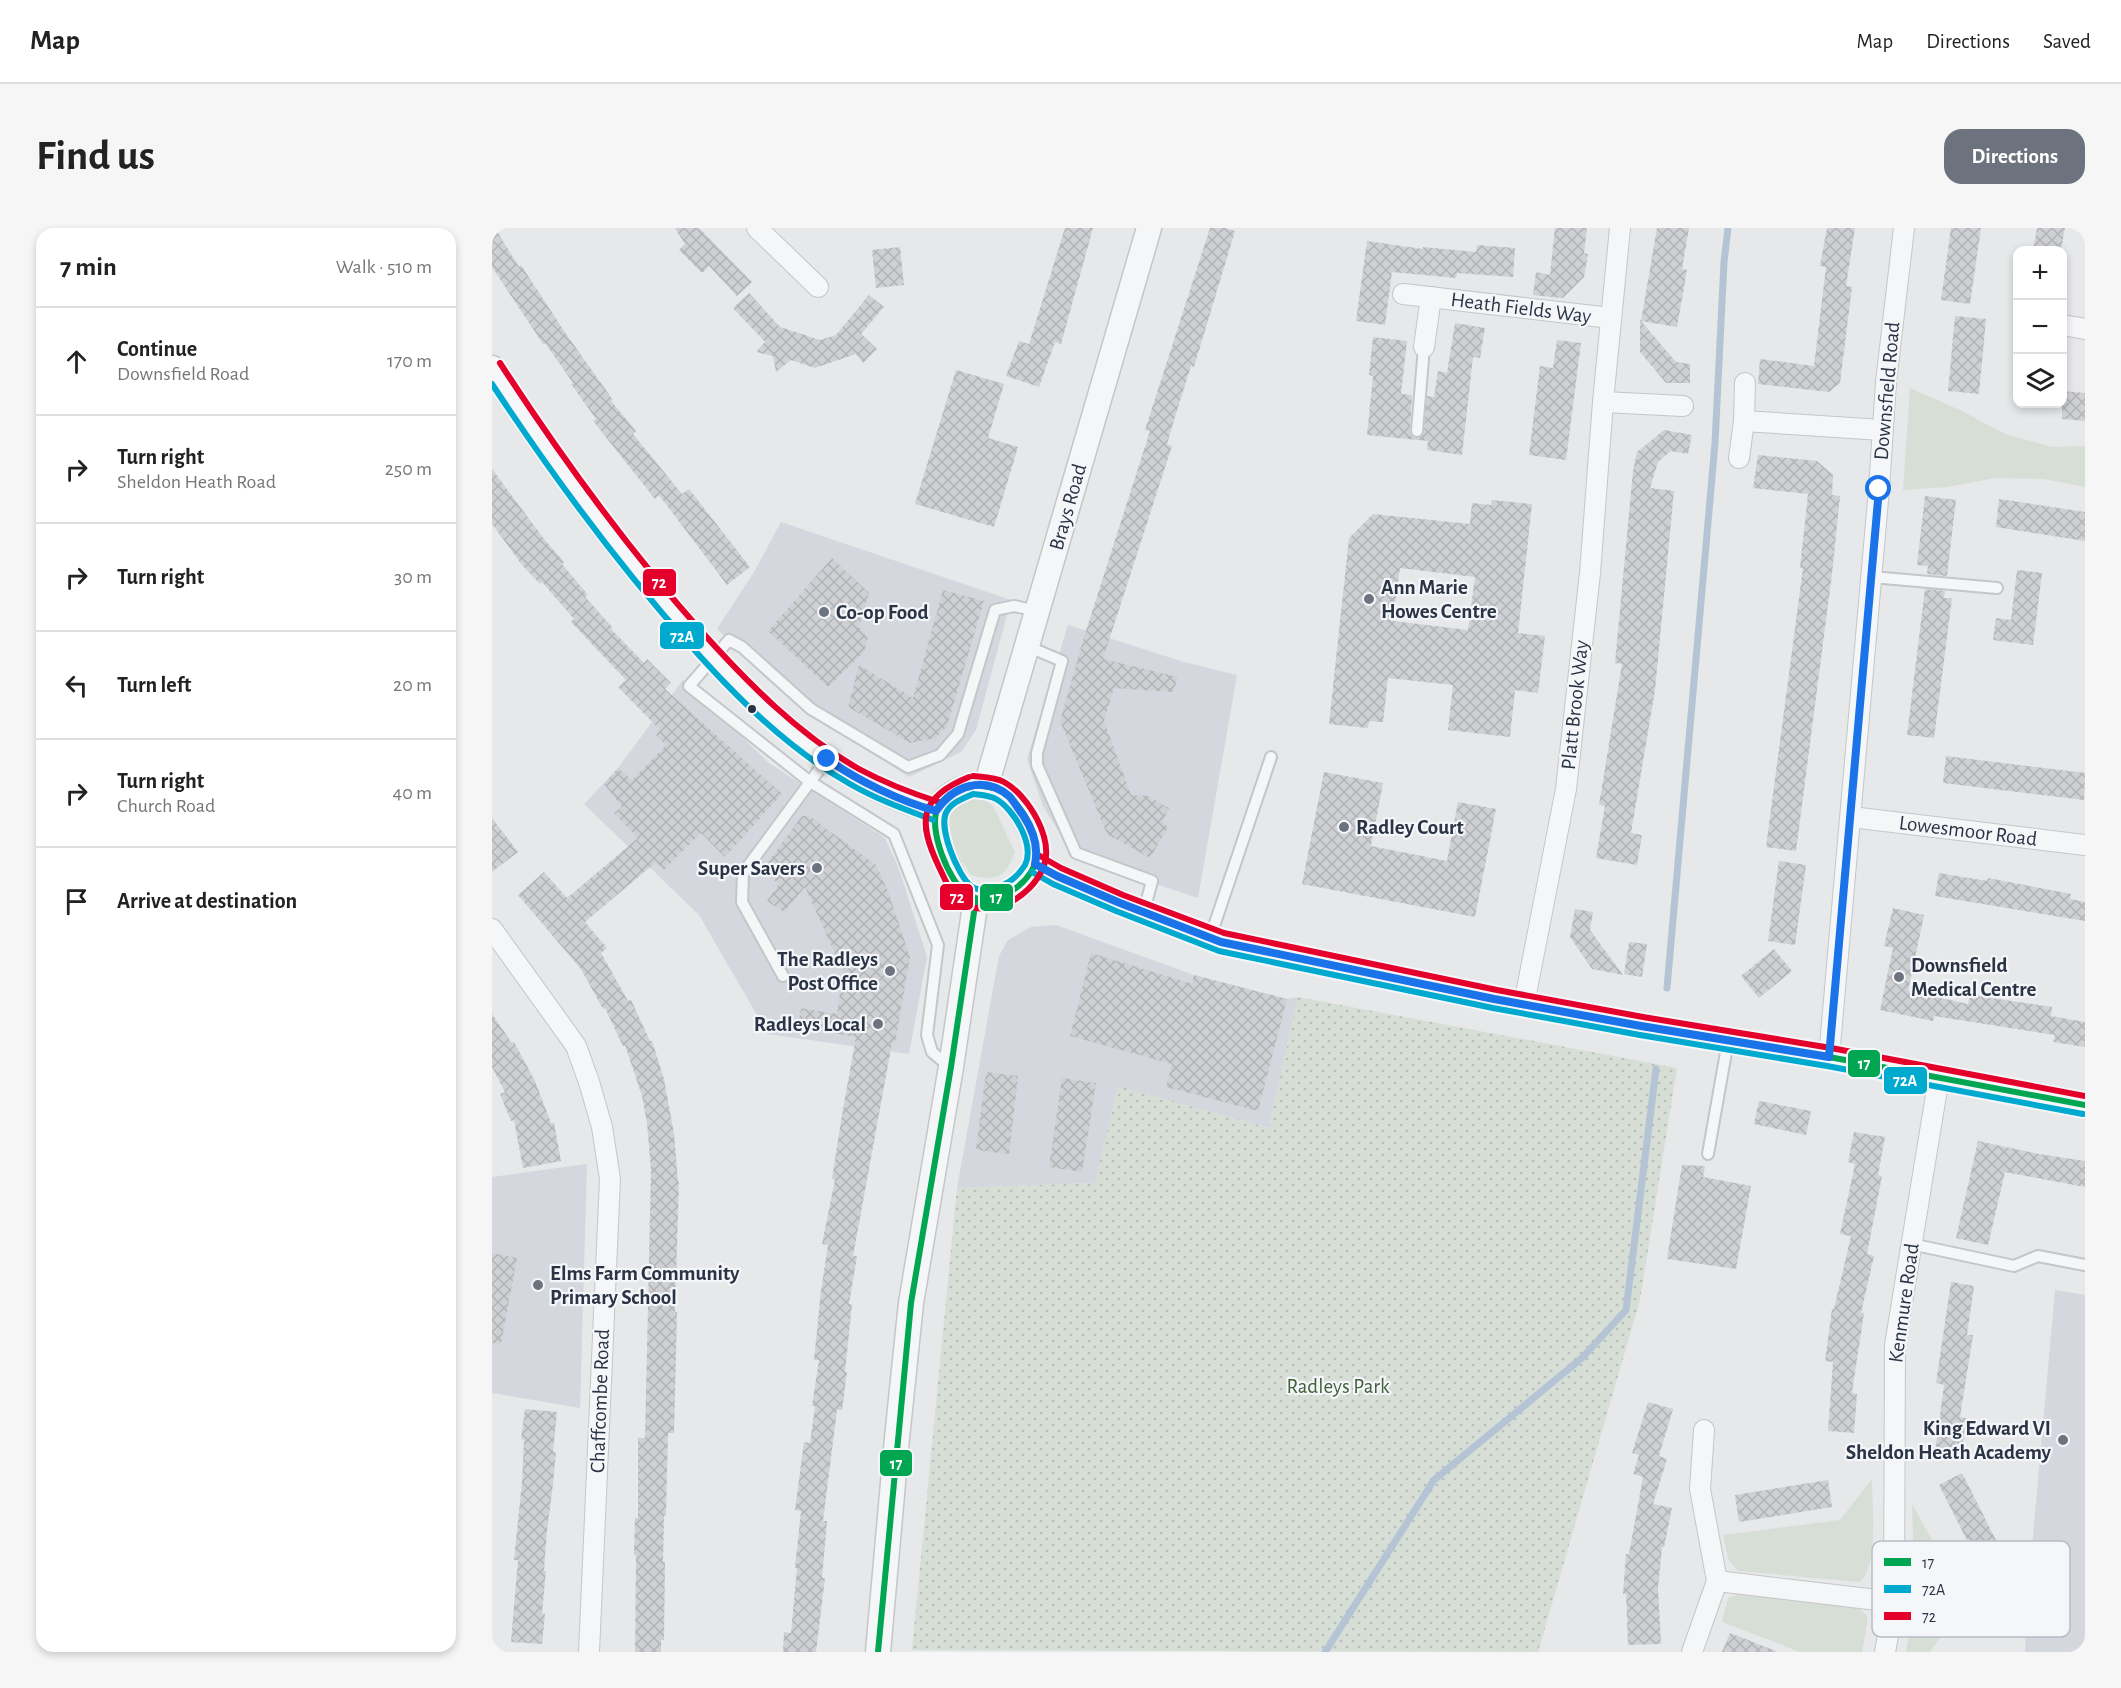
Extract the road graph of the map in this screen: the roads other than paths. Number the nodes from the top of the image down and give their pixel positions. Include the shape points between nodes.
1 (757, 228) edge
2 (1149, 228) edge
3 (1620, 228) edge
4 (1904, 228) edge
5 (818, 287) dead end
6 (1403, 294) dead end
7 (1431, 297) junction
8 (1611, 318) junction
9 (2067, 326) edge
10 (2085, 329) edge
11 (1424, 346) joint
12 (492, 368) edge
13 (1745, 383) dead end
14 (1603, 402) junction
15 (1683, 406) dead end
16 (1744, 421) junction
17 (1882, 430) junction
18 (1417, 431) dead end
19 (1739, 458) dead end
20 (1872, 578) junction
21 (1997, 588) dead end
22 (1038, 611) junction
23 (1027, 646) junction
24 (712, 657) junction
25 (1271, 757) dead end
26 (827, 759) junction
27 (809, 781) junction
28 (986, 786) junction
29 (936, 811) junction
30 (1851, 817) junction
31 (2085, 845) edge
32 (1035, 864) junction
33 (975, 899) junction
34 (1144, 911) junction
35 (492, 929) edge
36 (1210, 938) junction
37 (783, 976) dead end
38 (1524, 1004) junction
39 (1728, 1040) junction
40 (1829, 1057) junction
41 (951, 1067) junction
42 (1939, 1077) junction
43 (2085, 1105) edge
44 (1708, 1154) dead end
45 (1911, 1244) junction
46 (2085, 1265) edge
47 (1704, 1430) dead end
48 (1894, 1541) edge
49 (1717, 1581) junction
50 (1872, 1599) edge
51 (1888, 1637) edge
52 (589, 1652) edge
53 (878, 1652) edge
54 (1692, 1652) edge
55 (1885, 1652) edge

1 - 5 street
2 - 22 street, Brays Road
3 - 8 street, Platt Brook Way
4 - 17 street, Downsfield Road
6 - 7 street, Heath Fields Way
7 - 8 street, Heath Fields Way
7 - 11 street, Heath Fields Way
8 - 14 street, Platt Brook Way
9 - 10 street
11 - 18 lane
12 - 24 street via 613,541
13 - 16 street
14 - 15 street
14 - 38 street, Platt Brook Way via 1590,573 1566,789
16 - 17 street
16 - 19 street
17 - 20 street, Downsfield Road
20 - 21 lane
20 - 30 street, Downsfield Road
22 - 23 street, Brays Road
22 - 24 lane via 1014,606 995,610 958,734 940,755 908,767 811,709 742,647 729,640
23 - 28 street, Brays Road
23 - 34 lane via 1062,661 1037,765 1077,853 1152,881
24 - 26 street via 788,730
24 - 27 lane via 689,686
25 - 36 lane
26 - 27 lane
26 - 29 street via 912,805
27 - 37 lane via 743,873 742,902
27 - 41 lane via 894,834 938,945 927,1035 932,1052
28 - 29 street via 957,790
28 - 32 street via 1010,797 1030,826 1037,855
29 - 33 street via 934,833 939,847 958,886
30 - 31 street, Lowesmoor Road
30 - 40 street, Downsfield Road
32 - 33 street via 1027,878 1009,894
32 - 34 street
33 - 41 street
34 - 36 street
35 - 52 street, Chaffcombe Road via 576,1046 603,1127 609,1179
36 - 38 street
38 - 39 street
39 - 40 street
39 - 44 lane
40 - 42 street
41 - 53 street via 911,1304
42 - 43 street
42 - 45 street, Kenmure Road
45 - 46 lane via 2014,1266 2038,1257
45 - 48 street, Kenmure Road via 1895,1345
47 - 49 street via 1700,1489
49 - 50 street
49 - 54 street
51 - 55 street, Kenmure Road

